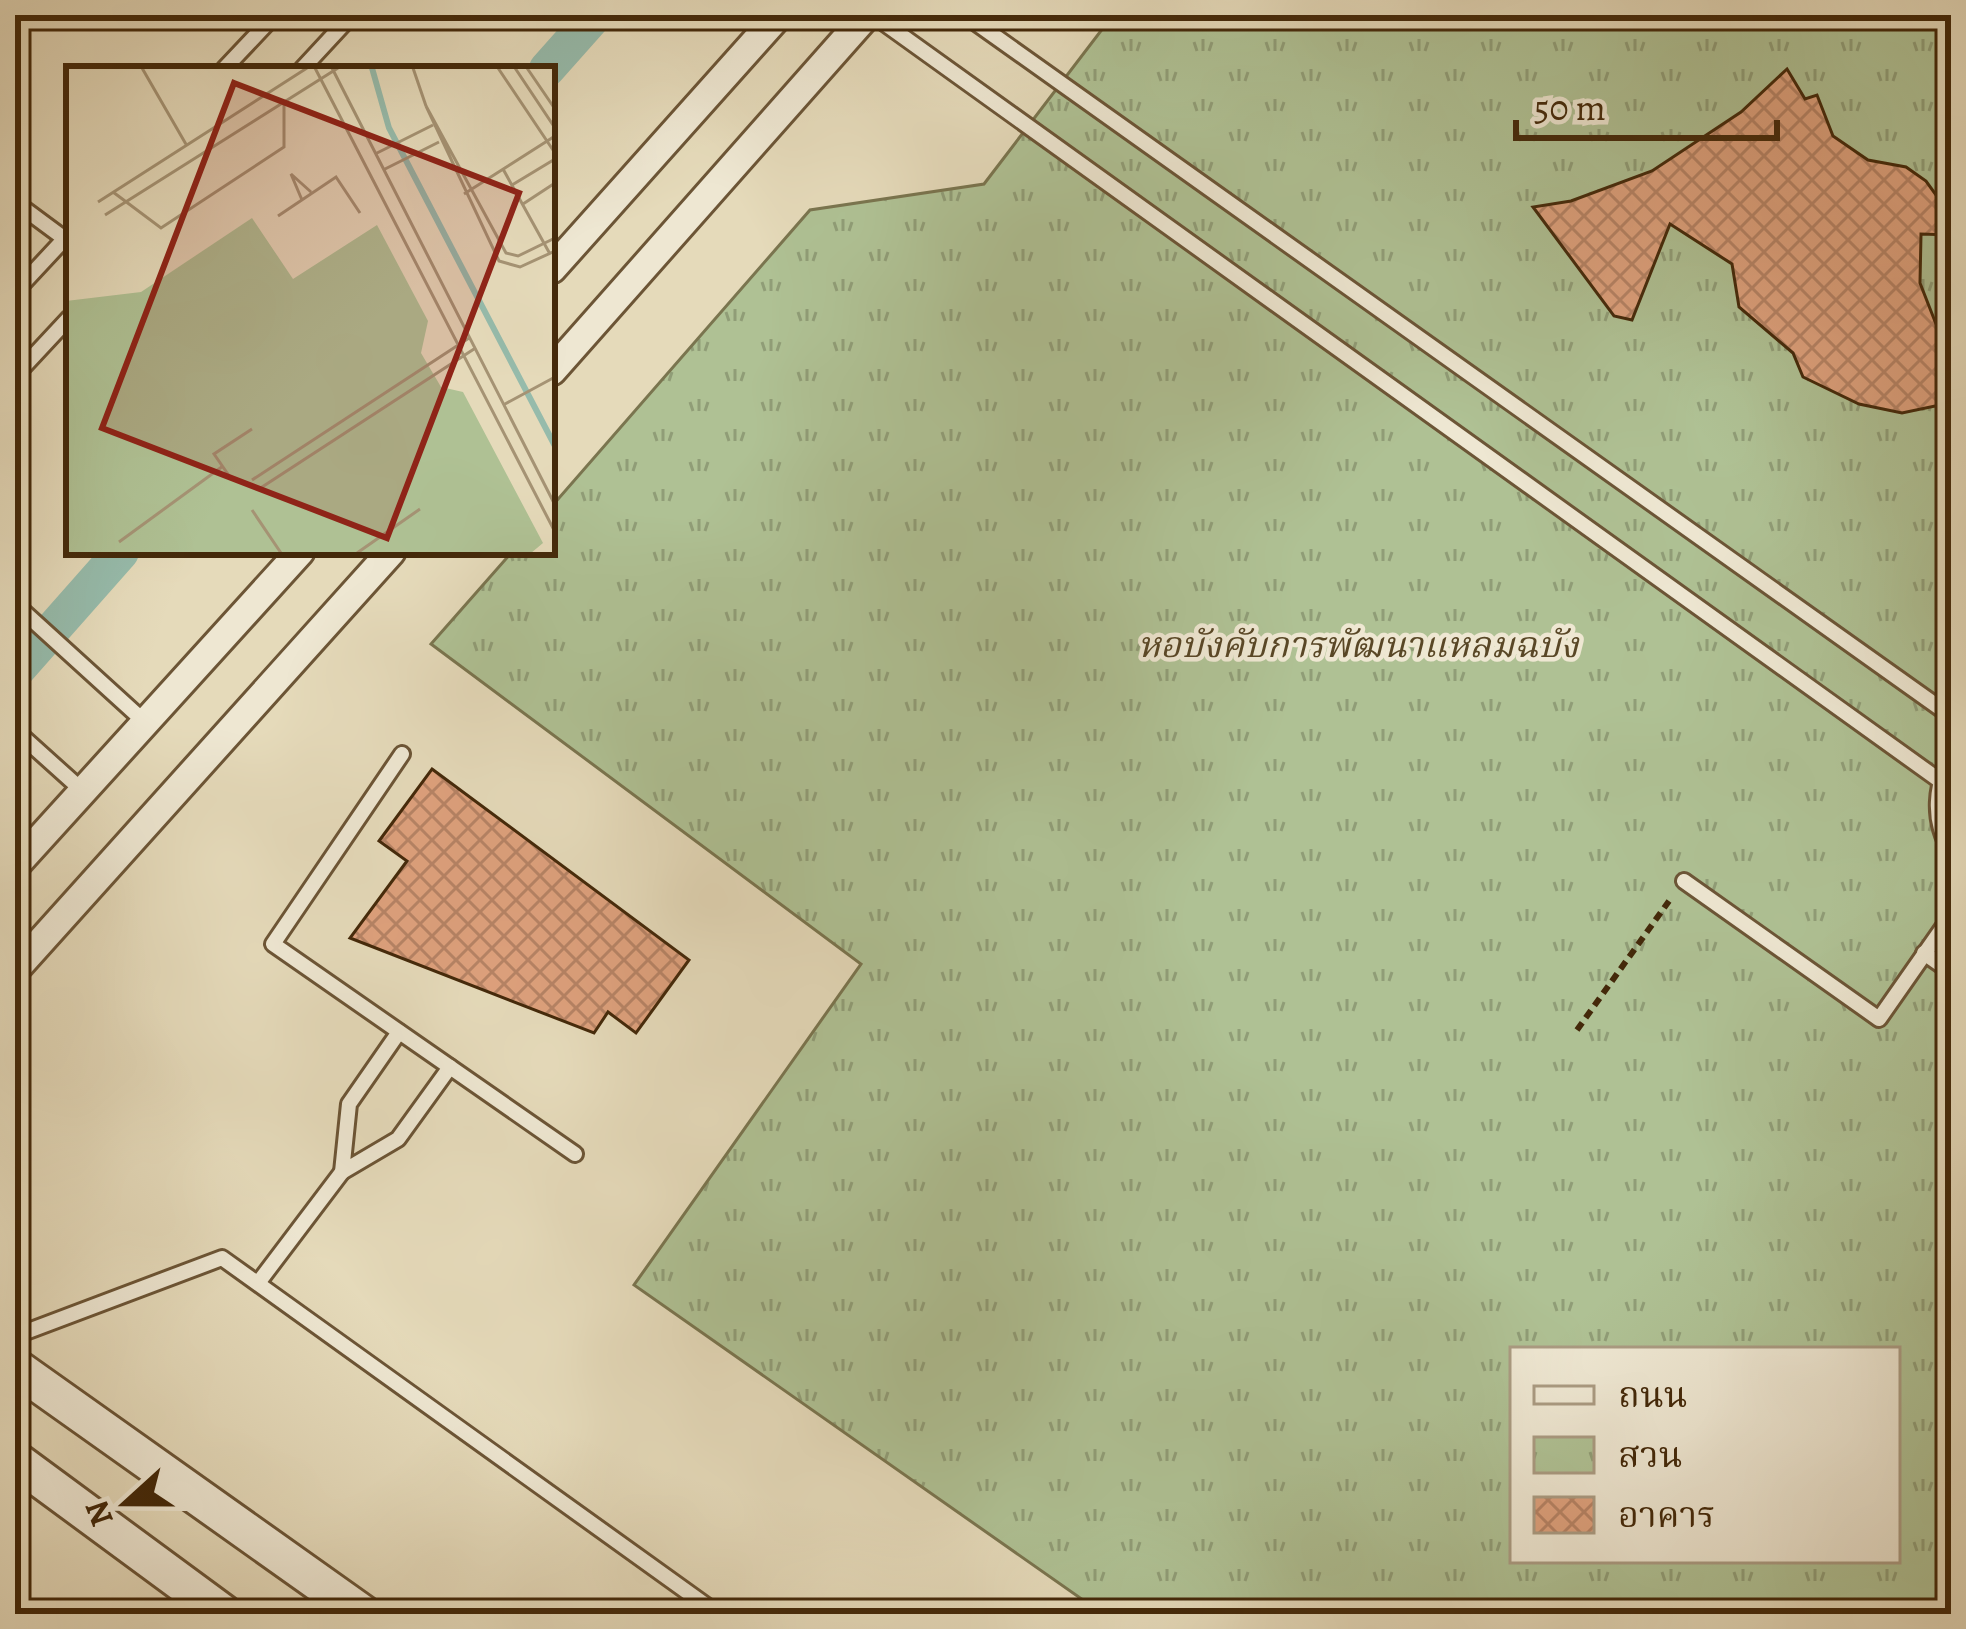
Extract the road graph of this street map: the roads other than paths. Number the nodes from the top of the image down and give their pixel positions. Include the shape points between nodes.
1 (274, 15) edge
2 (352, 15) edge
3 (779, 15) edge
4 (870, 15) edge
5 (965, 15) edge
6 (227, 66) edge
7 (305, 66) edge
8 (15, 202) edge
9 (66, 237) edge
10 (66, 240) edge
11 (555, 266) edge
12 (15, 292) edge
13 (66, 321) edge
14 (555, 367) edge
15 (15, 376) edge
16 (297, 555) edge
17 (389, 555) edge
18 (15, 604) edge
19 (1951, 716) edge
20 (147, 724) junction
21 (17, 732) edge
22 (1951, 752) edge
23 (402, 754) dead end
24 (1940, 780) junction
25 (84, 792) junction
26 (1951, 852) edge
27 (15, 866) edge
28 (1684, 881) road end
29 (1951, 916) edge
30 (1924, 953) junction
31 (15, 970) edge
32 (1951, 972) edge
33 (399, 1032) junction
34 (450, 1067) junction
35 (574, 1154) dead end
36 (342, 1172) junction
37 (258, 1283) junction
38 (15, 1336) edge
39 (15, 1367) edge
40 (15, 1460) edge
41 (224, 1614) edge
42 (363, 1614) edge
43 (718, 1614) edge

1 - 6 lane
2 - 7 lane
3 - 11 street
4 - 14 street
4 - 24 lane
5 - 19 lane
8 - 9 lane
10 - 12 lane
13 - 15 lane
16 - 20 street
17 - 31 street
18 - 20 lane
20 - 25 street
21 - 25 lane
22 - 24 lane
23 - 33 lane via 273,944
24 - 26 lane via 1937,811
25 - 27 street
28 - 30 lane via 1879,1019
29 - 30 lane
30 - 32 lane
33 - 34 lane
33 - 36 lane via 349,1104
34 - 35 lane
34 - 36 lane via 398,1139
36 - 37 lane
37 - 38 lane via 222,1258
37 - 43 lane
39 - 42 street
40 - 41 street

